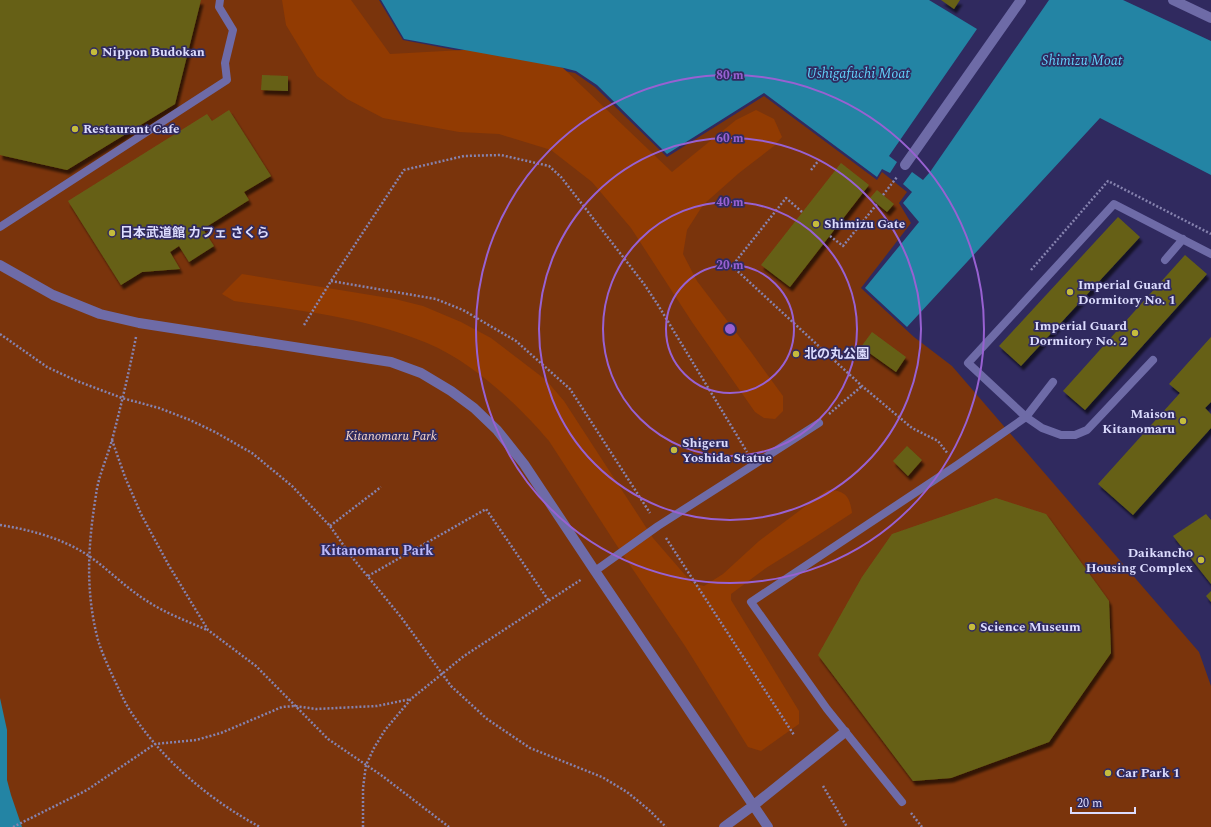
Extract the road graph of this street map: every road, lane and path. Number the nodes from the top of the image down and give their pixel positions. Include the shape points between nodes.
1 (220, 0) edge
2 (1021, 0) edge
3 (1173, 0) edge
4 (1211, 18) edge
5 (818, 160) dead end
6 (906, 165) dead end
7 (811, 170) dead end
8 (893, 183) dead end
9 (883, 195) dead end
10 (877, 204) dead end
11 (802, 212) dead end
12 (0, 227) edge
13 (830, 236) dead end
14 (1183, 239) junction
15 (1211, 254) edge
16 (1165, 260) dead end
17 (0, 265) edge
18 (331, 281) junction
19 (139, 323) junction
20 (304, 325) dead end
21 (0, 334) edge
22 (1153, 360) dead end
23 (1054, 382) dead end
24 (862, 386) junction
25 (122, 398) junction
26 (834, 411) dead end
27 (1026, 417) junction
28 (819, 423) dead end
29 (112, 440) junction
30 (754, 464) junction
31 (957, 465) junction
32 (381, 487) dead end
33 (0, 525) edge
34 (330, 526) junction
35 (658, 526) junction
36 (88, 556) junction
37 (595, 571) junction
38 (368, 576) junction
39 (549, 601) junction
40 (208, 630) junction
41 (442, 674) junction
42 (410, 699) junction
43 (295, 706) junction
44 (845, 732) junction
45 (794, 735) dead end
46 (155, 744) junction
47 (366, 765) junction
48 (823, 786) dead end
49 (902, 802) dead end
50 (754, 805) junction
51 (13, 827) edge
52 (260, 827) edge
53 (364, 827) edge
54 (449, 827) edge
55 (666, 827) edge
56 (724, 827) edge
57 (768, 827) edge
58 (847, 827) edge

1 - 12 lane via 219,7 233,30 225,63 226,80
2 - 6 street
3 - 4 street
5 - 7 path
8 - 9 path
10 - 13 path via 843,246
11 - 24 path via 786,198 732,266
14 - 15 lane
14 - 16 lane
14 - 27 lane via 1114,204 968,363
17 - 19 street via 53,295 100,314
18 - 20 path
18 - 30 path via 404,170 464,156 501,155 549,166 561,177 648,289
18 - 35 path via 436,299 463,310 516,341 570,389
19 - 25 path
19 - 37 street via 391,362 421,373 474,408 497,430 524,464
21 - 25 path via 47,367
22 - 27 lane via 1087,430 1075,435 1061,435 1042,428
23 - 27 lane
24 - 26 path
24 - 31 path via 912,428 938,441
25 - 29 path
25 - 34 path via 190,420 252,453 292,486
27 - 31 lane
28 - 30 lane
29 - 36 path via 96,493
29 - 40 path via 141,514
30 - 35 lane
31 - 44 lane via 751,602
32 - 34 path
33 - 36 path via 58,539
34 - 38 path
35 - 37 lane
35 - 45 path
36 - 40 path via 147,601
36 - 46 path via 90,594 98,641 128,708
37 - 39 path
37 - 50 street
38 - 39 path via 486,509
38 - 41 path
39 - 41 path via 464,656
40 - 43 path via 256,666
41 - 42 path
41 - 55 path via 486,719 530,748 602,777 627,792
42 - 43 path via 377,706 316,709
42 - 47 path via 374,748
43 - 46 path via 282,707 221,733 196,740
43 - 47 path via 328,739
44 - 49 lane
44 - 50 street
46 - 51 path via 87,790
46 - 52 path via 205,793 235,814
47 - 53 path via 363,788
47 - 54 path
48 - 58 path
50 - 56 street
50 - 57 street

